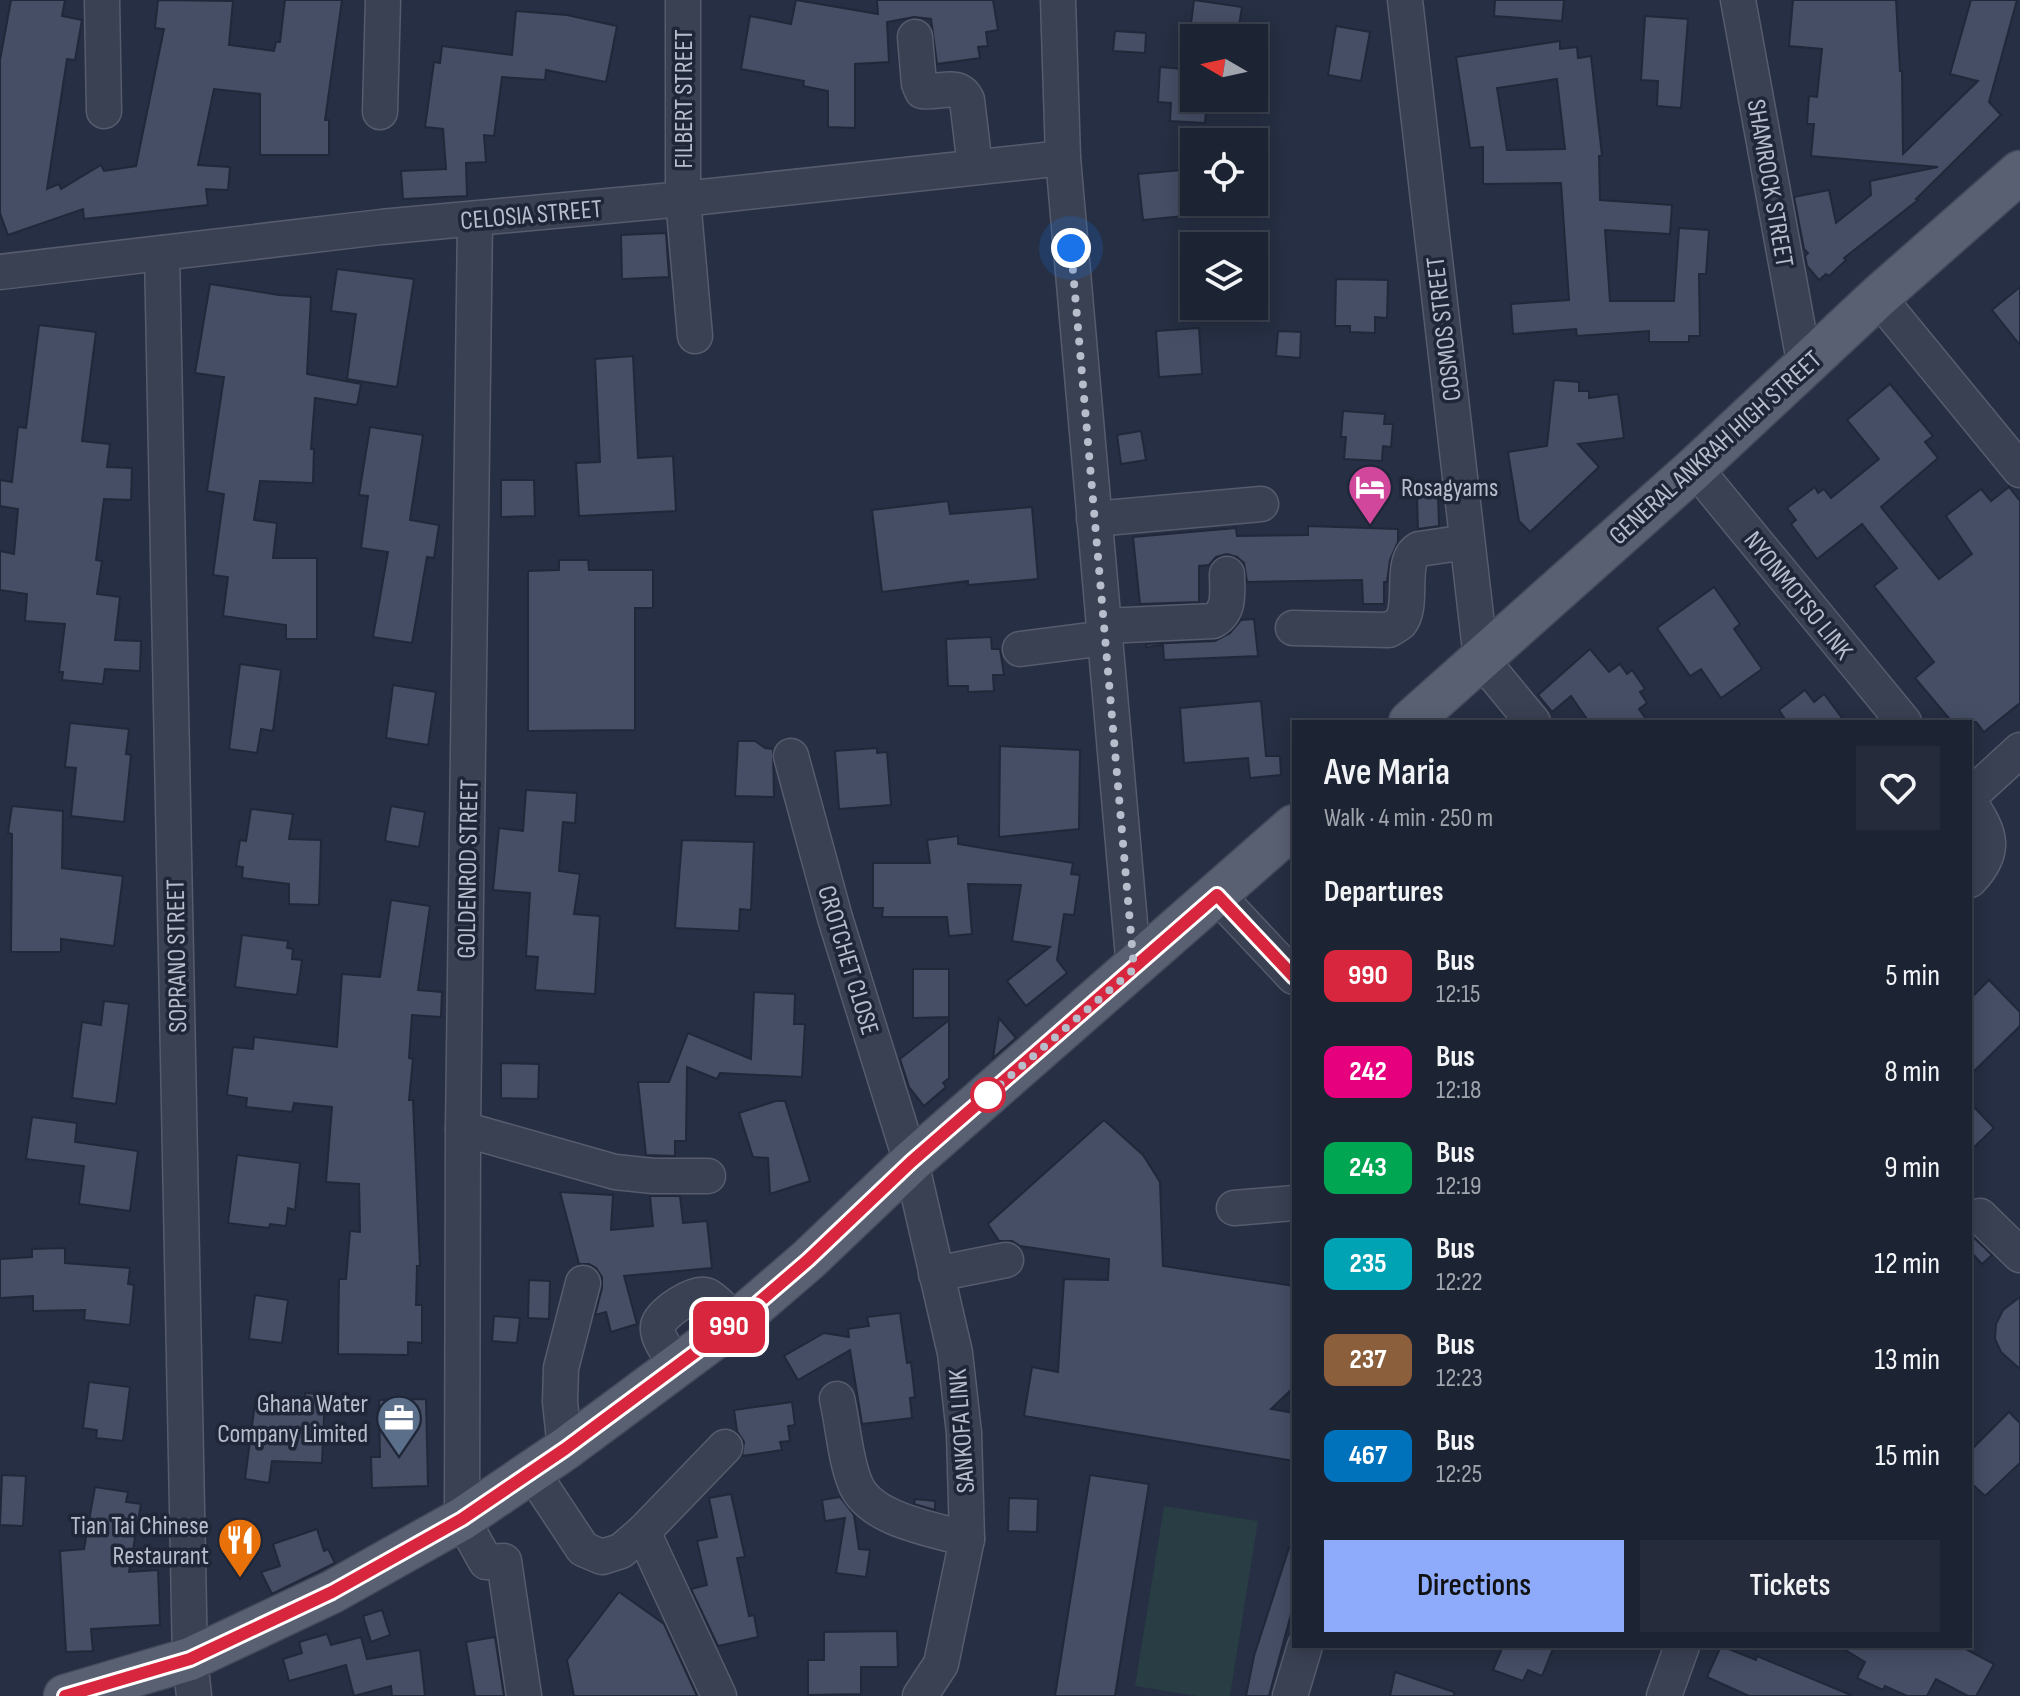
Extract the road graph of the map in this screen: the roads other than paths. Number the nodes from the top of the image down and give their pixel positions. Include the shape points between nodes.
1 (102, 0) edge
2 (383, 0) edge
3 (683, 0) edge
4 (1058, 0) edge
5 (1405, 0) edge
6 (1738, 0) edge
7 (915, 37) dead end
8 (104, 111) dead end
9 (380, 112) dead end
10 (1063, 158) junction
11 (975, 167) junction
12 (2020, 172) edge
13 (683, 199) junction
14 (475, 220) junction
15 (162, 253) junction
16 (0, 272) edge
17 (1878, 297) junction
18 (695, 336) dead end
19 (1805, 367) junction
20 (1695, 468) junction
21 (2020, 470) edge
22 (1261, 504) dead end
23 (1094, 519) junction
24 (1467, 542) junction
25 (1227, 574) dead end
26 (1293, 628) dead end
27 (1104, 632) junction
28 (1020, 649) dead end
29 (1481, 659) junction
30 (1412, 720) edge
31 (1531, 720) edge
32 (1902, 720) edge
33 (2020, 750) edge
34 (791, 756) dead end
35 (1972, 794) edge
36 (1972, 806) edge
37 (1292, 828) edge
38 (1972, 877) edge
39 (1217, 895) junction
40 (1134, 969) junction
41 (1292, 975) edge
42 (463, 1129) junction
43 (911, 1162) junction
44 (708, 1176) dead end
45 (1292, 1203) edge
46 (1234, 1208) dead end
47 (1980, 1216) dead end
48 (2020, 1255) edge
49 (1006, 1260) dead end
50 (936, 1274) junction
51 (583, 1283) dead end
52 (837, 1399) dead end
53 (725, 1447) dead end
54 (548, 1460) junction
55 (462, 1519) junction
56 (643, 1532) junction
57 (967, 1539) junction
58 (1304, 1648) edge
59 (1681, 1648) edge
60 (192, 1678) edge
61 (65, 1696) edge
62 (524, 1696) edge
63 (719, 1696) edge
64 (920, 1696) edge
65 (1290, 1696) edge
66 (1664, 1696) edge

1 - 8 street
2 - 9 street
3 - 13 street, FILBERT STREET
4 - 10 street
5 - 24 street, COSMOS STREET
6 - 19 street, SHAMROCK STREET
7 - 11 street via 922,91 957,89 967,100
10 - 11 street, CELOSIA STREET
10 - 23 street
11 - 13 street, CELOSIA STREET
12 - 17 main road, GENERAL ANKRAH HIGH STREET
13 - 14 street, CELOSIA STREET
13 - 18 street, FILBERT STREET
14 - 15 street, CELOSIA STREET
14 - 42 street, GOLDENROD STREET
15 - 16 street, CELOSIA STREET
15 - 60 street, SOPRANO STREET
17 - 19 main road, GENERAL ANKRAH HIGH STREET
17 - 21 street
19 - 20 main road, GENERAL ANKRAH HIGH STREET
20 - 29 main road, GENERAL ANKRAH HIGH STREET
20 - 32 street, NYONMOTSO LINK
22 - 23 street
23 - 27 street
24 - 26 street via 1413,552 1405,609 1400,623 1389,630
24 - 29 street, COSMOS STREET
25 - 27 street via 1226,606 1213,621
27 - 28 street
27 - 40 street
29 - 30 main road, GENERAL ANKRAH HIGH STREET
29 - 31 street
33 - 35 street
34 - 43 street, CROTCHET CLOSE
36 - 38 street via 1988,830 1987,854
37 - 39 main road
39 - 40 main road
39 - 41 street
40 - 43 main road
42 - 44 street via 615,1172
42 - 55 street, GOLDENROD STREET
43 - 50 street, SANKOFA LINK
43 - 54 main road via 736,1322
45 - 46 street
47 - 48 street
49 - 50 street
50 - 57 street, SANKOFA LINK via 955,1353
51 - 54 street via 561,1368
52 - 57 street via 855,1484 867,1502 885,1514
53 - 56 street
54 - 55 main road
54 - 56 street via 583,1549 602,1557 621,1551
55 - 60 main road
55 - 62 street via 486,1562 504,1561
56 - 63 street
57 - 64 street, SANKOFA LINK via 941,1664
58 - 65 street
59 - 66 street
60 - 61 main road

